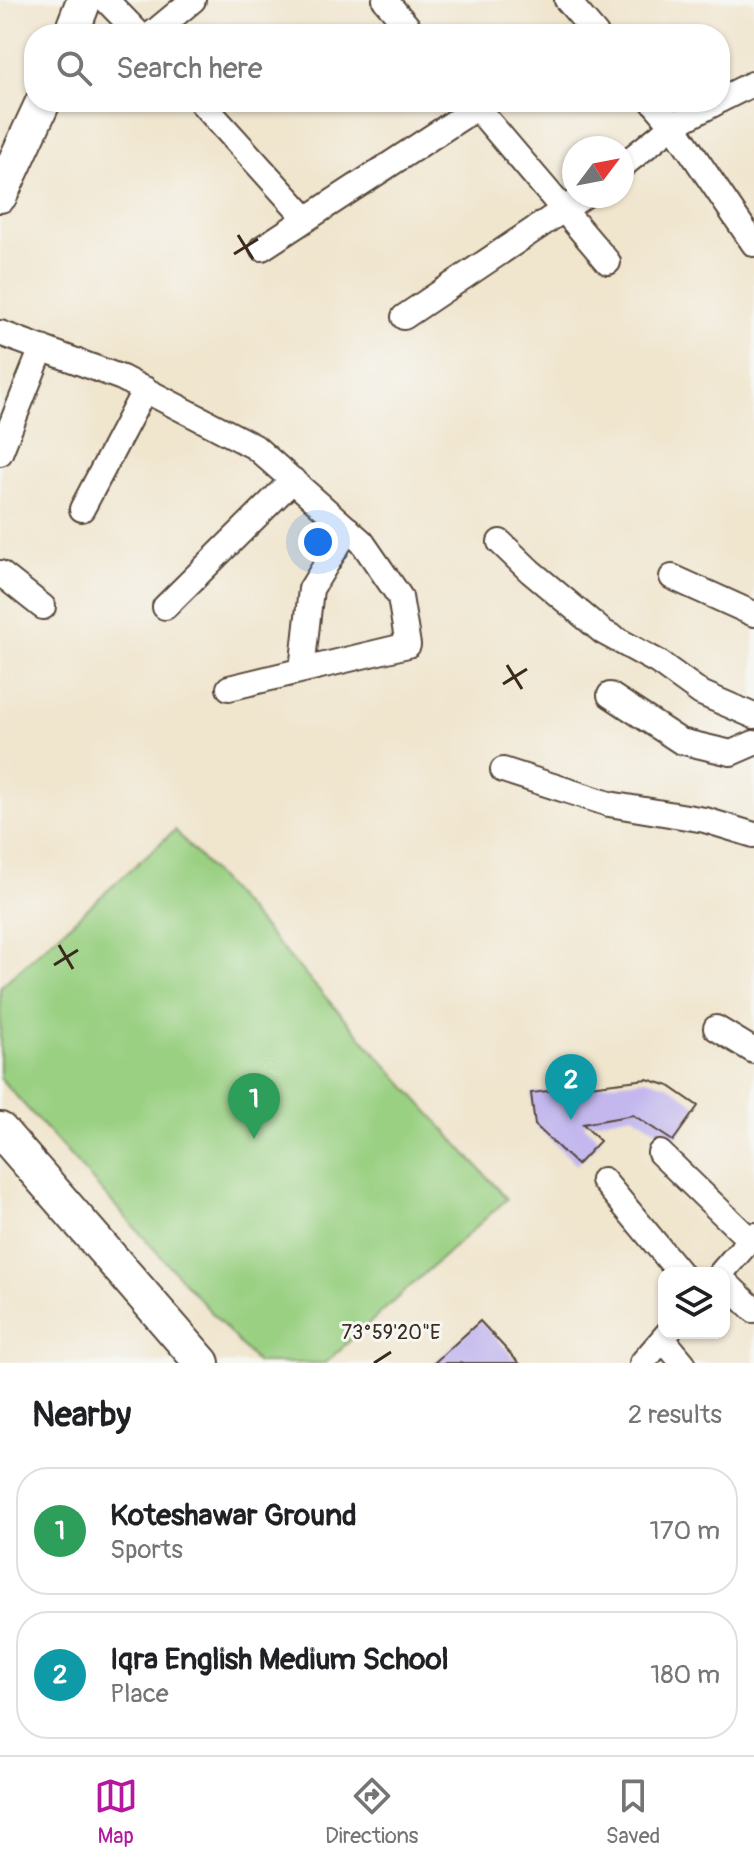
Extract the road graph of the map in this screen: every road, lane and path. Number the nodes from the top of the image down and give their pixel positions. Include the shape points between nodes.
1 (84, 0) edge
2 (106, 0) edge
3 (193, 0) edge
4 (385, 0) edge
5 (567, 0) edge
6 (75, 24) edge
7 (129, 24) edge
8 (164, 24) edge
9 (405, 24) edge
10 (587, 24) edge
11 (754, 85) edge
12 (730, 95) edge
13 (38, 112) edge
14 (210, 112) edge
15 (464, 112) edge
16 (481, 112) edge
17 (662, 112) edge
18 (697, 112) edge
19 (673, 125) junction
20 (634, 156) edge
21 (562, 191) edge
22 (0, 195) edge
23 (569, 208) edge
24 (577, 208) edge
25 (306, 218) junction
26 (754, 244) edge
27 (262, 248) dead end
28 (608, 262) dead end
29 (404, 317) dead end
30 (0, 333) edge
31 (42, 348) junction
32 (145, 389) junction
33 (0, 453) edge
34 (293, 480) junction
35 (82, 509) dead end
36 (348, 529) junction
37 (500, 542) dead end
38 (0, 573) edge
39 (672, 577) dead end
40 (43, 607) dead end
41 (165, 607) dead end
42 (754, 614) edge
43 (302, 670) junction
44 (229, 688) dead end
45 (610, 695) dead end
46 (754, 716) edge
47 (754, 743) edge
48 (503, 770) dead end
49 (754, 835) edge
50 (716, 1028) dead end
51 (754, 1051) edge
52 (0, 1130) edge
53 (660, 1153) dead end
54 (603, 1180) dead end
55 (752, 1237) edge
56 (675, 1267) edge
57 (726, 1267) edge
58 (730, 1287) edge
59 (754, 1310) edge
60 (663, 1339) edge
61 (668, 1339) edge
62 (202, 1363) edge
63 (642, 1363) edge
64 (683, 1363) edge

1 - 6 main road
2 - 7 street
3 - 8 street
4 - 9 street
5 - 10 street
11 - 12 street
13 - 22 main road
14 - 25 street
15 - 25 street
16 - 21 street
17 - 19 street
18 - 19 street
19 - 20 street
19 - 26 street
23 - 29 street
24 - 28 street
25 - 27 street
30 - 31 street
31 - 32 street
31 - 33 street
32 - 34 street via 255,447
32 - 35 street
34 - 36 street
34 - 41 street
36 - 43 street via 311,589
36 - 43 street via 400,597 408,645
37 - 46 street via 603,632 701,693
38 - 40 street
39 - 42 street
43 - 44 street
45 - 47 street via 680,741 731,753
48 - 49 street via 609,804 705,820
50 - 51 street
52 - 62 main road
53 - 55 street
54 - 56 street
55 - 57 street
58 - 59 street
60 - 63 street
61 - 64 street

